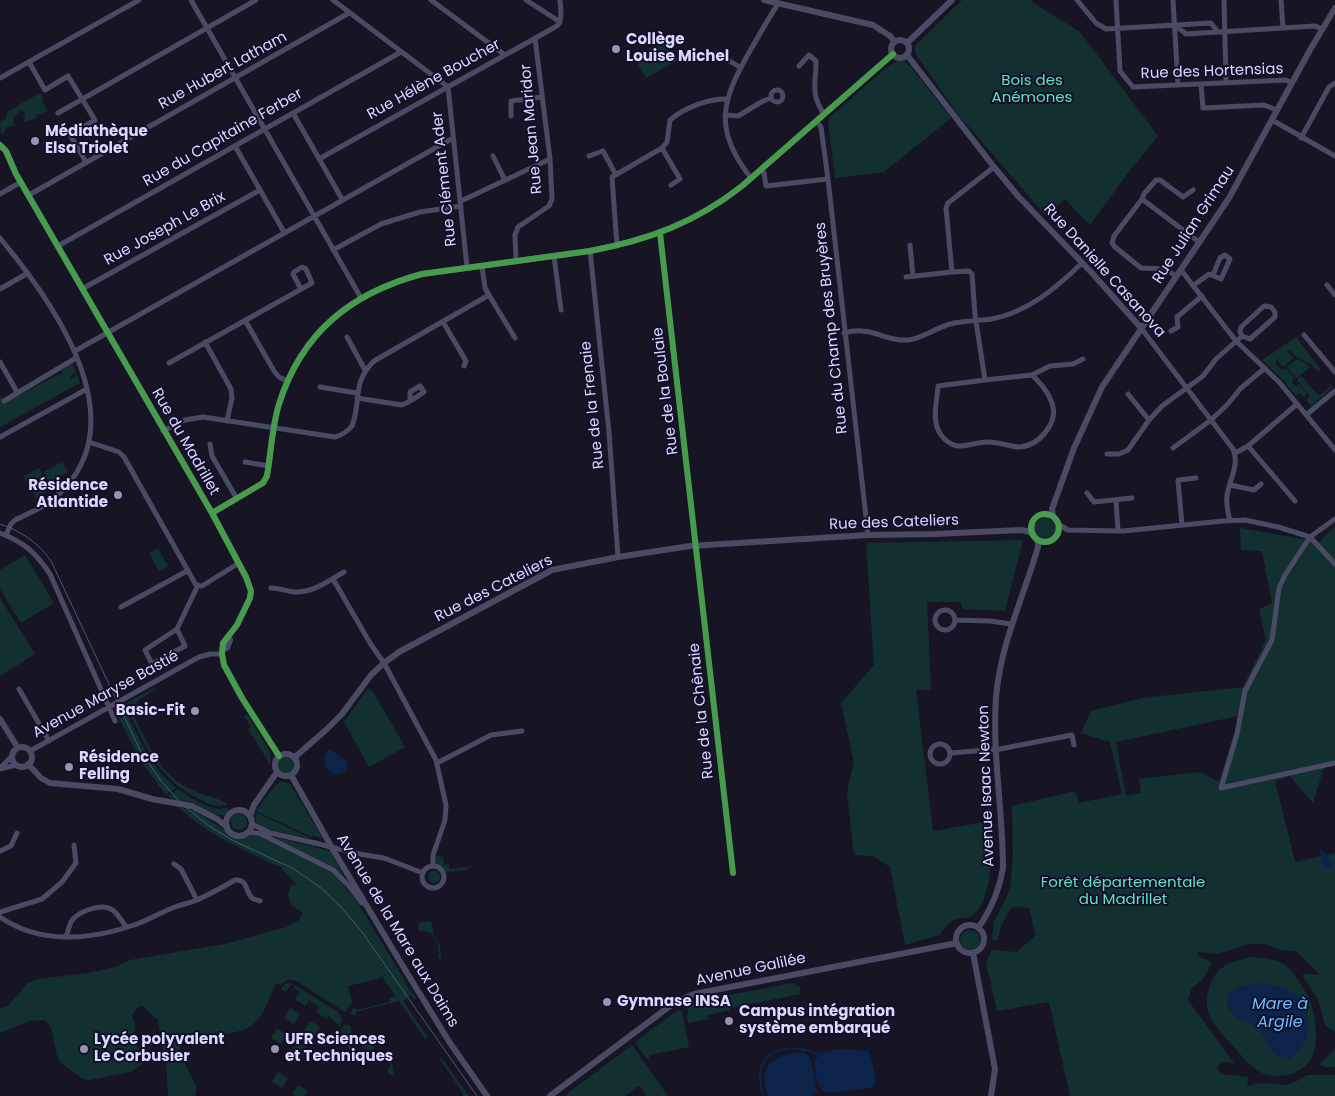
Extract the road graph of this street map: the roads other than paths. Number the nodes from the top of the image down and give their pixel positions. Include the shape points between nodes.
1 (139, 0) edge
2 (191, 0) edge
3 (256, 0) edge
4 (332, 0) edge
5 (431, 0) edge
6 (526, 0) edge
7 (560, 0) edge
8 (764, 0) edge
9 (952, 0) edge
10 (1077, 0) edge
11 (1116, 0) edge
12 (1173, 0) edge
13 (1224, 0) edge
14 (1282, 0) edge
15 (790, 2) edge
16 (778, 4) junction
17 (1335, 8) edge
18 (349, 13) junction
19 (560, 22) junction
20 (1174, 25) junction
21 (207, 28) junction
22 (1118, 28) junction
23 (1283, 28) junction
24 (1322, 29) junction
25 (1221, 32) junction
26 (536, 38) junction
27 (895, 42) junction
28 (907, 42) junction
29 (401, 52) junction
30 (893, 54) junction
31 (505, 55) junction
32 (907, 55) junction
33 (711, 57) dead end
34 (30, 62) junction
35 (799, 66) dead end
36 (740, 68) junction
37 (0, 78) edge
38 (236, 79) junction
39 (1226, 82) junction
40 (1292, 83) junction
41 (1335, 83) edge
42 (1201, 84) junction
43 (1178, 85) junction
44 (448, 87) junction
45 (542, 97) junction
46 (728, 98) junction
47 (771, 98) dead end
48 (82, 99) junction
49 (1277, 110) junction
50 (58, 113) dead end
51 (293, 113) junction
52 (824, 114) junction
53 (725, 115) junction
54 (512, 116) dead end
55 (1272, 120) junction
56 (816, 121) junction
57 (265, 129) junction
58 (453, 138) junction
59 (1301, 138) junction
60 (1, 146) edge
61 (235, 146) junction
62 (662, 148) junction
63 (1335, 155) edge
64 (493, 156) dead end
65 (589, 156) dead end
66 (319, 159) junction
67 (550, 159) junction
68 (86, 162) junction
69 (994, 167) junction
70 (762, 169) junction
71 (616, 174) junction
72 (751, 178) junction
73 (828, 178) junction
74 (505, 180) junction
75 (21, 182) junction
76 (671, 185) dead end
77 (260, 190) junction
78 (1193, 190) dead end
79 (0, 194) edge
80 (29, 195) junction
81 (342, 199) junction
82 (1142, 199) junction
83 (461, 204) junction
84 (313, 216) junction
85 (284, 232) junction
86 (660, 233) junction
87 (0, 238) edge
88 (1200, 242) junction
89 (910, 245) dead end
90 (58, 246) junction
91 (617, 246) junction
92 (333, 250) junction
93 (590, 251) junction
94 (554, 256) junction
95 (516, 260) junction
96 (1082, 263) junction
97 (482, 266) junction
98 (467, 267) junction
99 (1181, 270) junction
100 (952, 272) junction
101 (28, 273) junction
102 (1213, 275) dead end
103 (913, 276) junction
104 (1176, 276) junction
105 (906, 277) dead end
106 (1194, 285) junction
107 (1327, 285) dead end
108 (0, 289) edge
109 (82, 289) junction
110 (301, 289) dead end
111 (489, 295) junction
112 (1335, 295) edge
113 (1202, 296) junction
114 (361, 298) junction
115 (561, 310) dead end
116 (245, 320) junction
117 (976, 320) junction
118 (443, 322) junction
119 (1141, 328) junction
120 (1171, 332) dead end
121 (107, 333) junction
122 (844, 333) junction
123 (1304, 334) dead end
124 (1242, 336) junction
125 (347, 337) dead end
126 (516, 338) dead end
127 (1236, 341) junction
128 (205, 342) junction
129 (75, 351) junction
130 (76, 358) junction
131 (1083, 359) dead end
132 (0, 362) edge
133 (169, 363) dead end
134 (464, 366) dead end
135 (1265, 368) junction
136 (365, 370) junction
137 (1335, 372) edge
138 (1032, 375) junction
139 (985, 380) junction
140 (288, 381) junction
141 (320, 387) dead end
142 (1187, 388) junction
143 (87, 389) junction
144 (1335, 391) edge
145 (17, 392) junction
146 (1128, 394) dead end
147 (357, 395) junction
148 (4, 400) dead end
149 (410, 401) dead end
150 (1297, 404) junction
151 (1306, 415) junction
152 (1149, 420) junction
153 (1211, 420) junction
154 (227, 421) junction
155 (275, 428) junction
156 (164, 431) junction
157 (0, 437) edge
158 (90, 442) junction
159 (210, 444) dead end
160 (1248, 446) junction
161 (1172, 448) dead end
162 (1335, 450) edge
163 (1235, 453) junction
164 (1107, 454) dead end
165 (245, 462) dead end
166 (269, 466) junction
167 (1196, 478) dead end
168 (1261, 484) dead end
169 (1230, 485) junction
170 (1087, 494) dead end
171 (1132, 498) dead end
172 (237, 499) junction
173 (1116, 500) junction
174 (1295, 502) dead end
175 (1052, 509) junction
176 (212, 513) junction
177 (1043, 514) junction
178 (1053, 516) junction
179 (1335, 519) edge
180 (1230, 521) junction
181 (1033, 522) junction
182 (1058, 524) junction
183 (1182, 525) junction
184 (1022, 530) junction
185 (1068, 530) junction
186 (1118, 531) junction
187 (0, 533) edge
188 (6, 535) junction
189 (868, 535) junction
190 (1034, 536) junction
191 (1056, 536) junction
192 (1310, 537) junction
193 (1045, 542) junction
194 (696, 546) junction
195 (1036, 552) junction
196 (618, 556) junction
197 (240, 564) junction
198 (1335, 564) edge
199 (187, 571) junction
200 (344, 572) dead end
201 (332, 579) junction
202 (198, 585) junction
203 (271, 588) dead end
204 (121, 607) dead end
205 (955, 620) dead end
206 (1011, 624) junction
207 (177, 629) junction
208 (223, 652) junction
209 (384, 663) junction
210 (19, 689) dead end
211 (109, 707) junction
212 (0, 719) edge
213 (115, 721) dead end
214 (522, 731) dead end
215 (49, 741) junction
216 (1074, 745) dead end
217 (18, 748) junction
218 (996, 749) junction
219 (30, 751) junction
220 (950, 753) dead end
221 (12, 756) junction
222 (279, 756) junction
223 (295, 757) junction
224 (437, 763) junction
225 (1335, 763) edge
226 (16, 764) junction
227 (28, 764) junction
228 (0, 769) edge
229 (277, 772) junction
230 (291, 775) junction
231 (254, 805) junction
232 (244, 811) junction
233 (250, 816) junction
234 (228, 817) junction
235 (217, 820) junction
236 (252, 824) junction
237 (227, 827) junction
238 (248, 832) junction
239 (17, 833) dead end
240 (270, 833) junction
241 (262, 834) junction
242 (74, 845) dead end
243 (0, 850) edge
244 (174, 864) dead end
245 (433, 866) junction
246 (423, 873) junction
247 (733, 873) dead end
248 (197, 900) junction
249 (260, 901) dead end
250 (0, 912) edge
251 (0, 917) edge
252 (379, 926) junction
253 (126, 927) junction
254 (978, 928) junction
255 (66, 937) junction
256 (957, 943) junction
257 (973, 953) junction
258 (487, 1096) edge
259 (550, 1096) edge
260 (991, 1096) edge

1 - 34 street
2 - 21 street
3 - 21 street
4 - 18 street
5 - 31 street
6 - 19 street
7 - 19 street
8 - 16 street
9 - 28 street
10 - 22 street via 1101,27
11 - 22 street
12 - 20 street
13 - 25 street
14 - 23 street
15 - 16 street
15 - 27 street via 873,25
16 - 36 street
17 - 24 street, Rue Julian Grimau
18 - 29 street
18 - 38 street, Rue Hubert Latham
19 - 26 street, Rue Hélène Boucher
20 - 22 street
20 - 25 street via 1186,34
20 - 25 street via 1211,23
20 - 43 street
21 - 38 street
21 - 48 street
22 - 43 street, Rue des Hortensias via 1120,71 1133,87
23 - 24 street via 1315,26
23 - 25 street
24 - 40 street, Rue Julian Grimau
25 - 39 street
26 - 31 street, Rue Hélène Boucher
26 - 45 street, Rue Jean Maridor
27 - 28 street
27 - 30 street via 891,48
28 - 32 street
29 - 44 street
29 - 51 street, Rue du Capitaine Ferber
30 - 32 street via 899,58
30 - 52 street
31 - 44 street, Rue Hélène Boucher
32 - 69 street, Rue Danielle Casanova
33 - 36 street via 717,54
34 - 37 street
34 - 48 street via 45,90 68,76
35 - 52 street via 809,55 816,61 814,88
36 - 46 street
38 - 57 street
38 - 68 street, Rue Hubert Latham
39 - 40 street, Rue des Hortensias via 1286,80
39 - 42 street, Rue des Hortensias
40 - 49 street, Rue Julian Grimau
41 - 59 street via 1329,87
42 - 43 street, Rue des Hortensias
42 - 49 street via 1203,108 1264,105
44 - 58 street, Rue Clément Ader
44 - 66 street, Rue Hélène Boucher
45 - 54 street via 511,101
45 - 67 street, Rue Jean Maridor
46 - 53 street
46 - 62 street via 717,98 677,114 670,120 667,142
47 - 53 street via 738,116
48 - 50 street
48 - 68 street via 95,120 70,135
49 - 55 street, Rue Julian Grimau
51 - 57 street, Rue du Capitaine Ferber
51 - 66 street
52 - 56 street
53 - 72 street via 730,142
55 - 59 street
55 - 88 street, Rue Julian Grimau via 1239,181
56 - 70 street
56 - 73 street, Rue du Champ des Bruyères via 821,127
57 - 61 street, Rue du Capitaine Ferber
57 - 84 street
58 - 81 street
58 - 83 street, Rue Clément Ader
59 - 63 street
60 - 75 street, Rue du Madrillet via 8,164
61 - 77 street
61 - 90 street, Rue du Capitaine Ferber
62 - 71 street
62 - 76 street via 680,179
64 - 74 street
65 - 71 street via 603,151
66 - 81 street
67 - 74 street
67 - 95 street, Rue Jean Maridor via 552,198 549,206 518,228 514,236
68 - 80 street, Rue Hubert Latham
69 - 96 street, Rue Danielle Casanova
69 - 100 street via 948,203
70 - 72 street
70 - 73 street via 766,186
71 - 91 street via 612,177
72 - 86 street via 716,205
73 - 122 street, Rue du Champ des Bruyères
74 - 83 street
75 - 79 street
75 - 80 street, Rue du Madrillet
77 - 85 street
77 - 109 street, Rue Joseph Le Brix
78 - 82 street via 1183,197 1156,180
80 - 90 street, Rue du Madrillet
81 - 84 street
82 - 88 street
82 - 104 street via 1112,242 1141,268 1165,269
83 - 92 street via 381,224
83 - 98 street, Rue Clément Ader
84 - 85 street
84 - 92 street
85 - 121 street
86 - 91 street
86 - 194 street, Rue de la Boulaie
87 - 101 street
88 - 99 street, Rue Julian Grimau
89 - 103 street
90 - 109 street, Rue du Madrillet
91 - 93 street
92 - 114 street
93 - 94 street
93 - 196 street, Rue de la Frenaie
94 - 95 street
94 - 115 street
95 - 97 street
96 - 117 street via 1039,299 1003,316
96 - 119 street, Rue Danielle Casanova
97 - 98 street
97 - 111 street
98 - 114 street via 397,281
99 - 104 street, Rue Julian Grimau
99 - 106 street
100 - 103 street
100 - 117 street via 969,271 972,274
101 - 108 street
101 - 129 street via 54,311
102 - 106 street via 1209,274
103 - 105 street
104 - 119 street, Rue Julian Grimau
106 - 113 street
107 - 112 street
109 - 121 street, Rue du Madrillet
110 - 116 street
111 - 118 street
111 - 126 street
113 - 120 street via 1177,317 1178,327
113 - 127 street
114 - 140 street via 319,333 299,359
116 - 128 street
116 - 140 street via 274,371
117 - 122 street via 946,325 909,340 861,330
117 - 139 street
118 - 134 street via 466,361
118 - 136 street via 374,361
119 - 142 street, Rue Danielle Casanova
119 - 175 street, Rue Julian Grimau via 1102,387 1074,448
121 - 129 street
121 - 156 street, Rue du Madrillet
122 - 189 street, Rue du Champ des Bruyères
123 - 137 street
124 - 124 street via 1250,339 1275,317 1275,312 1264,306 1241,328
124 - 127 street
125 - 136 street
127 - 135 street
127 - 142 street
128 - 133 street
128 - 154 street via 231,389
129 - 130 street
130 - 143 street
130 - 145 street
131 - 138 street via 1073,364 1050,366
132 - 145 street
135 - 150 street
135 - 153 street via 1240,388
136 - 147 street
138 - 139 street
138 - 139 street via 1053,404 1053,415 1044,435 1034,443 1020,447 985,442 959,447 949,442 936,427 938,386
140 - 155 street
141 - 147 street
142 - 152 street
142 - 153 street, Rue Danielle Casanova
143 - 157 street
143 - 158 street via 92,417
144 - 151 street
145 - 148 street
146 - 152 street
147 - 149 street via 402,405
147 - 155 street via 352,426 340,435 335,437
150 - 151 street
150 - 160 street
151 - 162 street
152 - 164 street via 1128,450
153 - 161 street
153 - 163 street, Rue Danielle Casanova
154 - 155 street
154 - 156 street via 186,420
155 - 166 street
156 - 176 street, Rue du Madrillet
158 - 188 street via 76,473 65,488 51,501 15,520
158 - 199 street via 119,452 124,457
159 - 172 street via 212,456
160 - 163 street
160 - 174 street
163 - 169 street via 1235,471
165 - 166 street
166 - 172 street via 263,483
167 - 183 street via 1178,480
168 - 169 street via 1254,490
169 - 180 street via 1227,501
170 - 173 street via 1094,502
171 - 173 street
172 - 176 street
173 - 186 street
175 - 177 street
175 - 178 street, Rue Julian Grimau
176 - 197 street, Rue du Madrillet
177 - 178 street
177 - 181 street
178 - 182 street
179 - 192 street
180 - 183 street
180 - 192 street via 1266,524
181 - 184 street
181 - 190 street
182 - 185 street
182 - 191 street
183 - 186 street
184 - 189 street, Rue des Cateliers
184 - 190 street, Rue des Cateliers
185 - 186 street
185 - 191 street
187 - 188 street
188 - 211 street via 27,547 50,574
189 - 194 street, Rue des Cateliers
190 - 193 street
190 - 195 street, Avenue Isaac Newton via 1038,541
191 - 193 street
192 - 198 street
192 - 225 street via 1279,588 1272,640 1245,691 1237,734 1221,788
193 - 195 street, Avenue Isaac Newton
194 - 196 street, Rue des Cateliers
194 - 247 street, Rue de la Chênaie
195 - 206 street, Avenue Isaac Newton
196 - 209 street, Rue des Cateliers via 552,570
197 - 202 street via 202,586
197 - 208 street, Rue du Madrillet via 251,591 248,606 223,643
199 - 202 street
199 - 204 street
200 - 201 street
201 - 203 street via 311,591
201 - 209 street
202 - 207 street
205 - 206 street
206 - 218 street, Avenue Isaac Newton via 996,696
207 - 207 street via 145,650 152,664 185,646
208 - 211 street, Avenue Maryse Bastié via 199,657
208 - 222 street via 224,665 232,680
209 - 223 street, Rue des Cateliers via 362,685 327,730
209 - 224 street
210 - 215 street
211 - 213 street
211 - 215 street, Avenue Maryse Bastié
212 - 217 street
214 - 224 street via 491,735
215 - 219 street, Avenue Maryse Bastié
216 - 218 street via 1072,734
217 - 219 street
217 - 221 street
218 - 220 street
218 - 254 street, Avenue Isaac Newton via 1003,868 994,901
219 - 227 street
221 - 226 street
221 - 228 street
222 - 223 street via 286,753
222 - 229 street via 275,762
223 - 230 street via 297,768
224 - 245 street via 446,805 445,820 432,855
226 - 227 street
226 - 228 street
227 - 235 street via 50,783 118,789 192,806
229 - 230 street
229 - 231 street
230 - 252 street, Avenue de la Mare aux Daims
231 - 232 street
231 - 233 street
232 - 233 street
232 - 234 street via 237,810
233 - 236 street
234 - 235 street
234 - 237 street
235 - 237 street
236 - 238 street
236 - 240 street
237 - 238 street via 238,835
238 - 241 street
239 - 243 street via 12,846
240 - 241 street
240 - 246 street, bridge via 384,858
241 - 252 street via 332,870 349,886
242 - 250 street via 76,862 62,882 42,899
244 - 248 street via 181,869
245 - 246 street
245 - 246 street via 443,872 444,879 440,885 428,886
248 - 249 street via 238,880 245,883 252,898
248 - 253 street
251 - 255 street via 23,930
252 - 258 street, Avenue de la Mare aux Daims via 450,1043
253 - 255 street
253 - 255 street via 114,911 100,907 74,918
254 - 256 street via 969,926 961,930
254 - 257 street via 984,942
256 - 257 street via 964,952
256 - 259 street, Avenue Galilée via 694,994 674,1003
257 - 260 street via 994,1057

